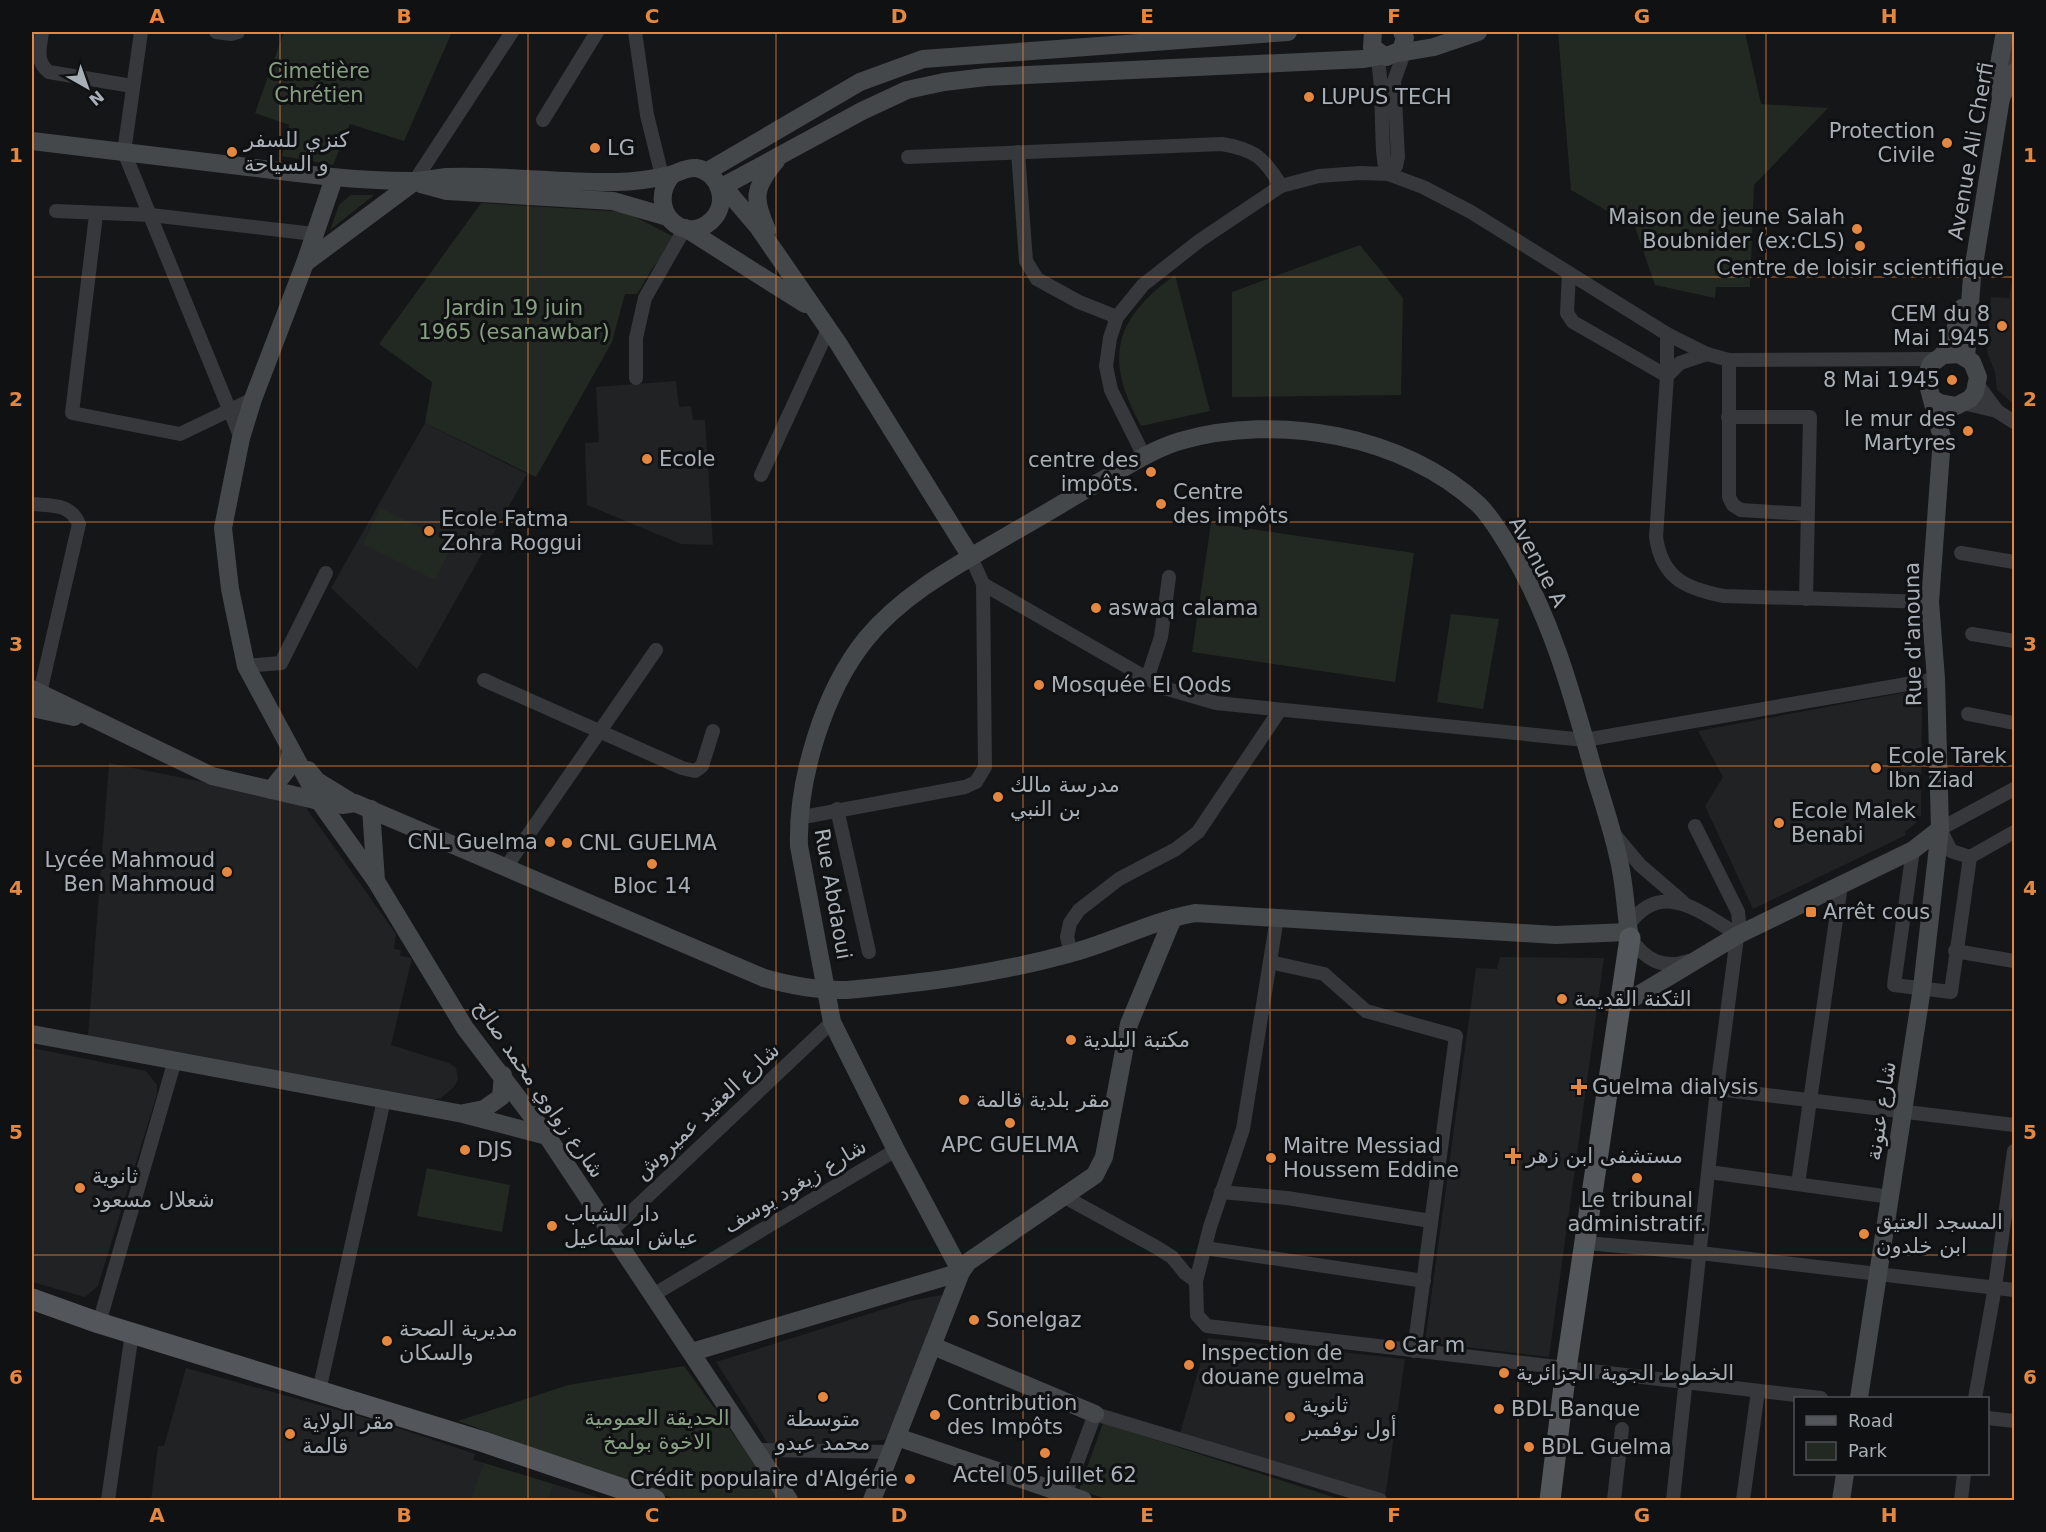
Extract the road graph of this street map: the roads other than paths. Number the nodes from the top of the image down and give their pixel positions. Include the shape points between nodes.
1 (42, 32) edge
2 (141, 32) edge
3 (216, 32) edge
4 (238, 32) edge
5 (512, 32) edge
6 (597, 32) edge
7 (635, 32) edge
8 (1288, 32) edge
9 (1373, 32) edge
10 (1478, 32) edge
11 (2005, 32) edge
12 (2014, 32) edge
13 (1395, 45) edge
14 (2014, 72) edge
15 (132, 86) junction
16 (2001, 98) junction
17 (543, 120) dead end
18 (32, 141) edge
19 (124, 152) junction
20 (1018, 152) junction
21 (782, 153) junction
22 (1383, 155) junction
23 (908, 157) dead end
24 (1398, 157) junction
25 (706, 172) junction
26 (1360, 172) junction
27 (1388, 174) junction
28 (667, 176) junction
29 (334, 178) junction
30 (414, 182) junction
31 (1281, 186) junction
32 (1424, 187) junction
33 (720, 188) junction
34 (56, 211) dead end
35 (96, 215) junction
36 (151, 215) junction
37 (668, 217) junction
38 (685, 228) junction
39 (314, 234) junction
40 (781, 262) junction
41 (305, 263) junction
42 (1569, 273) junction
43 (1972, 277) junction
44 (812, 308) junction
45 (1117, 317) junction
46 (828, 330) junction
47 (1666, 334) junction
48 (1707, 354) junction
49 (1966, 358) junction
50 (1729, 360) junction
51 (1936, 361) junction
52 (1667, 376) junction
53 (636, 378) dead end
54 (1978, 384) junction
55 (253, 399) junction
56 (1934, 399) junction
57 (1960, 405) junction
58 (1997, 411) junction
59 (230, 412) junction
60 (1728, 417) junction
61 (2014, 422) edge
62 (241, 438) junction
63 (1942, 438) junction
64 (1144, 456) junction
65 (761, 475) dead end
66 (32, 504) edge
67 (1806, 514) junction
68 (1961, 552) dead end
69 (971, 557) junction
70 (2014, 562) edge
71 (326, 573) dead end
72 (1169, 577) dead end
73 (983, 584) junction
74 (1806, 599) junction
75 (1930, 602) junction
76 (1972, 634) dead end
77 (2014, 641) edge
78 (656, 650) dead end
79 (246, 666) junction
80 (1147, 679) junction
81 (1936, 679) junction
82 (484, 680) dead end
83 (34, 697) edge
84 (1280, 710) junction
85 (1968, 714) dead end
86 (2014, 723) edge
87 (600, 731) junction
88 (712, 731) dead end
89 (1585, 740) junction
90 (291, 751) junction
91 (2014, 789) edge
92 (271, 790) junction
93 (319, 801) junction
94 (351, 802) junction
95 (837, 809) junction
96 (371, 810) junction
97 (798, 818) junction
98 (405, 826) junction
99 (1695, 826) dead end
100 (1940, 829) junction
101 (1611, 830) junction
102 (2014, 832) edge
103 (375, 836) junction
104 (346, 842) junction
105 (1913, 850) junction
106 (1970, 857) junction
107 (506, 867) junction
108 (376, 881) junction
109 (1841, 885) junction
110 (1685, 903) junction
111 (1173, 918) junction
112 (1277, 918) junction
113 (1629, 932) junction
114 (1738, 935) junction
115 (1955, 951) junction
116 (869, 952) dead end
117 (1071, 953) junction
118 (1695, 959) junction
119 (2014, 961) edge
120 (1270, 962) junction
121 (1922, 988) junction
122 (828, 991) junction
123 (1620, 1006) junction
124 (832, 1022) junction
125 (32, 1034) edge
126 (175, 1060) junction
127 (503, 1076) junction
128 (1718, 1089) junction
129 (384, 1101) junction
130 (1809, 1101) junction
131 (1903, 1111) junction
132 (463, 1114) junction
133 (2014, 1125) edge
134 (547, 1136) junction
135 (896, 1150) junction
136 (2014, 1151) edge
137 (1709, 1172) junction
138 (1798, 1184) junction
139 (1221, 1192) junction
140 (1065, 1197) junction
141 (1891, 1197) junction
142 (1431, 1221) junction
143 (611, 1231) junction
144 (1586, 1243) junction
145 (1205, 1248) junction
146 (1700, 1253) junction
147 (961, 1272) junction
148 (1879, 1273) junction
149 (1196, 1281) junction
150 (1424, 1281) junction
151 (1995, 1287) junction
152 (2014, 1290) edge
153 (653, 1295) junction
154 (32, 1299) edge
155 (99, 1323) junction
156 (132, 1333) junction
157 (933, 1346) junction
158 (1414, 1351) junction
159 (692, 1352) junction
160 (1566, 1369) junction
161 (1686, 1383) junction
162 (320, 1391) junction
163 (1758, 1391) junction
164 (1812, 1397) edge
165 (1859, 1397) edge
166 (1976, 1397) edge
167 (1095, 1414) junction
168 (1989, 1418) edge
169 (2014, 1421) edge
170 (1622, 1429) dead end
171 (894, 1444) junction
172 (757, 1450) junction
173 (1845, 1475) edge
174 (1964, 1475) edge
175 (1064, 1497) edge
176 (108, 1500) edge
177 (655, 1500) edge
178 (789, 1500) edge
179 (872, 1500) edge
180 (1083, 1500) edge
181 (1380, 1500) edge
182 (1550, 1500) edge
183 (1614, 1500) edge
184 (1673, 1500) edge
185 (1743, 1500) edge
186 (1841, 1500) edge
187 (1961, 1500) edge

1 - 15 street via 39,58 41,66 49,72
2 - 15 street
3 - 4 street
5 - 30 street
6 - 17 street
7 - 28 street via 647,115
8 - 25 street via 923,59 860,82
9 - 13 street via 1371,41
10 - 13 street
11 - 16 street via 1998,70
12 - 16 street, Avenue Ali Cherfi
13 - 21 street via 924,85 888,98
13 - 22 street
13 - 24 street
14 - 16 street
15 - 19 street
16 - 43 street, Avenue Ali Cherfi
18 - 19 street
19 - 29 street
19 - 36 street
20 - 23 street
20 - 31 street via 1222,144 1256,153
20 - 45 street via 1026,261 1037,279 1078,302
21 - 33 street
21 - 40 street via 764,174 756,198
22 - 26 street
22 - 27 street
24 - 27 street
24 - 32 street
25 - 28 street via 685,169
25 - 33 street
26 - 27 street
26 - 31 street via 1319,176
27 - 32 street
28 - 30 street via 617,182 447,177
28 - 37 street via 662,204
29 - 30 street
29 - 39 street
30 - 37 street via 447,191 613,201
30 - 41 street
31 - 45 street via 1162,267
32 - 42 street
33 - 38 street via 722,198 712,220 704,226
33 - 40 street via 758,227
34 - 35 street
35 - 36 street
35 - 59 street via 72,413 180,434
36 - 39 street
36 - 59 street
37 - 38 street
38 - 44 street
38 - 53 street via 645,298 636,338
39 - 41 street
40 - 44 street
41 - 55 street
42 - 47 street
42 - 52 street via 1567,313 1573,322
43 - 49 street
43 - 51 street via 1953,336
44 - 46 street
45 - 64 street via 1106,366 1111,390
46 - 65 street
46 - 69 street
47 - 48 street
47 - 52 street
48 - 50 street
48 - 52 street via 1680,363
49 - 51 street via 1951,354
49 - 54 street via 1976,369
50 - 51 street
50 - 60 street
51 - 56 street via 1926,385
52 - 74 street via 1656,537 1662,562 1678,580 1709,593
54 - 57 street via 1970,399
54 - 58 street
55 - 59 street
55 - 62 street
56 - 57 street
56 - 63 street
57 - 58 street
57 - 63 street
58 - 61 street
59 - 62 street
60 - 67 street via 1729,497 1733,505 1751,512
60 - 67 street via 1809,417
62 - 79 street via 223,528 230,589
63 - 75 street, Rue d'anouna
64 - 69 street, Avenue A
64 - 89 street, Avenue A via 1178,441 1226,431 1311,432 1386,450 1426,467 1456,486 1493,523 1533,591
66 - 83 street via 67,508 79,524
67 - 74 street
68 - 70 street
69 - 73 street
69 - 97 street, Rue Abdaoui via 906,600 864,640 818,729
71 - 79 street via 281,663
72 - 80 street via 1161,637
73 - 80 street
73 - 95 street via 985,767 976,782
74 - 75 street
75 - 81 street, Rue d'anouna
76 - 77 street
78 - 87 street
79 - 90 street
80 - 84 street via 1216,703
81 - 89 street
81 - 100 street, Rue d'anouna
82 - 87 street
83 - 92 street via 105,723 212,776
84 - 89 street
84 - 117 street via 1198,832 1176,849 1119,879 1079,910 1067,937
85 - 86 street
87 - 88 street via 695,771 702,766
87 - 107 street
89 - 101 street, Avenue A
90 - 92 street via 287,770
90 - 93 street, شارع زواوي محمد صالح
90 - 94 street via 317,782
91 - 100 street
92 - 93 street
93 - 94 street via 342,805
93 - 104 street, شارع زواوي محمد صالح
94 - 96 street
95 - 97 street
95 - 116 street
96 - 98 street
96 - 103 street, شارع زواوي محمد صالح
97 - 122 street, Rue Abdaoui via 799,846
98 - 103 street
98 - 107 street
99 - 114 street via 1738,912
100 - 105 street
100 - 106 street via 1951,851
100 - 121 street, شارع عنونة
101 - 110 street via 1646,871
101 - 113 street, Avenue A via 1626,893
102 - 106 street
103 - 104 street
103 - 108 street, شارع زواوي محمد صالح
104 - 108 street, شارع زواوي محمد صالح
105 - 109 street
105 - 121 street via 1894,985
106 - 115 street
107 - 122 street via 764,978
108 - 127 street, شارع زواوي محمد صالح via 465,1028
109 - 114 street
109 - 130 street
110 - 113 street via 1667,900 1650,905 1641,910
110 - 114 street
111 - 112 street via 1195,913
111 - 117 street
111 - 140 street via 1129,1024 1104,1157 1095,1175
112 - 113 street via 1555,935
112 - 120 street
113 - 118 street via 1655,962 1677,965
113 - 123 main road
114 - 118 street
114 - 128 street
115 - 119 street
115 - 121 street via 1951,992
117 - 122 street via 985,974
118 - 123 street
120 - 139 street via 1243,1130
120 - 142 street via 1324,974 1366,1011 1456,1036
121 - 131 street, شارع عنونة
122 - 124 street, Rue Abdaoui
123 - 144 main road
124 - 135 street, Rue Abdaoui
124 - 143 street, شارع العقيد عميروش
125 - 126 street
126 - 129 street
126 - 155 street
127 - 132 street via 501,1097 484,1109
127 - 134 street, شارع زواوي محمد صالح
128 - 130 street
128 - 137 street
129 - 132 street
129 - 162 street
130 - 131 street
130 - 138 street
131 - 133 street
131 - 141 street, شارع عنونة
132 - 134 street
134 - 143 street, شارع زواوي محمد صالح
135 - 147 street, Rue Abdaoui
135 - 153 street, شارع زيغود يوسف
136 - 151 street
137 - 138 street
137 - 146 street
138 - 141 street
139 - 142 street via 1287,1198
139 - 145 street
140 - 147 street via 980,1252
140 - 149 street via 1172,1257
141 - 148 street, شارع عنونة
142 - 150 street
143 - 153 street, شارع زواوي محمد صالح
144 - 146 street
144 - 160 main road
145 - 149 street
145 - 150 street
146 - 148 street
146 - 161 street
147 - 157 street
147 - 159 street
148 - 151 street
148 - 165 street, شارع عنونة
149 - 158 street via 1197,1315 1207,1326
150 - 158 street
151 - 152 street
151 - 166 street
153 - 159 street, شارع زواوي محمد صالح
154 - 155 main road
155 - 156 main road
156 - 162 main road
156 - 176 street
157 - 167 street
157 - 171 street
158 - 160 street
159 - 172 street, شارع زواوي محمد صالح
160 - 161 street
160 - 182 main road
161 - 163 street
161 - 184 street
162 - 177 main road
163 - 164 street
163 - 185 street
167 - 175 street
167 - 181 street
168 - 169 street
170 - 183 street
171 - 172 street
171 - 175 street
171 - 179 street
172 - 178 street, شارع زواوي محمد صالح
173 - 186 street
174 - 187 street
175 - 180 street

